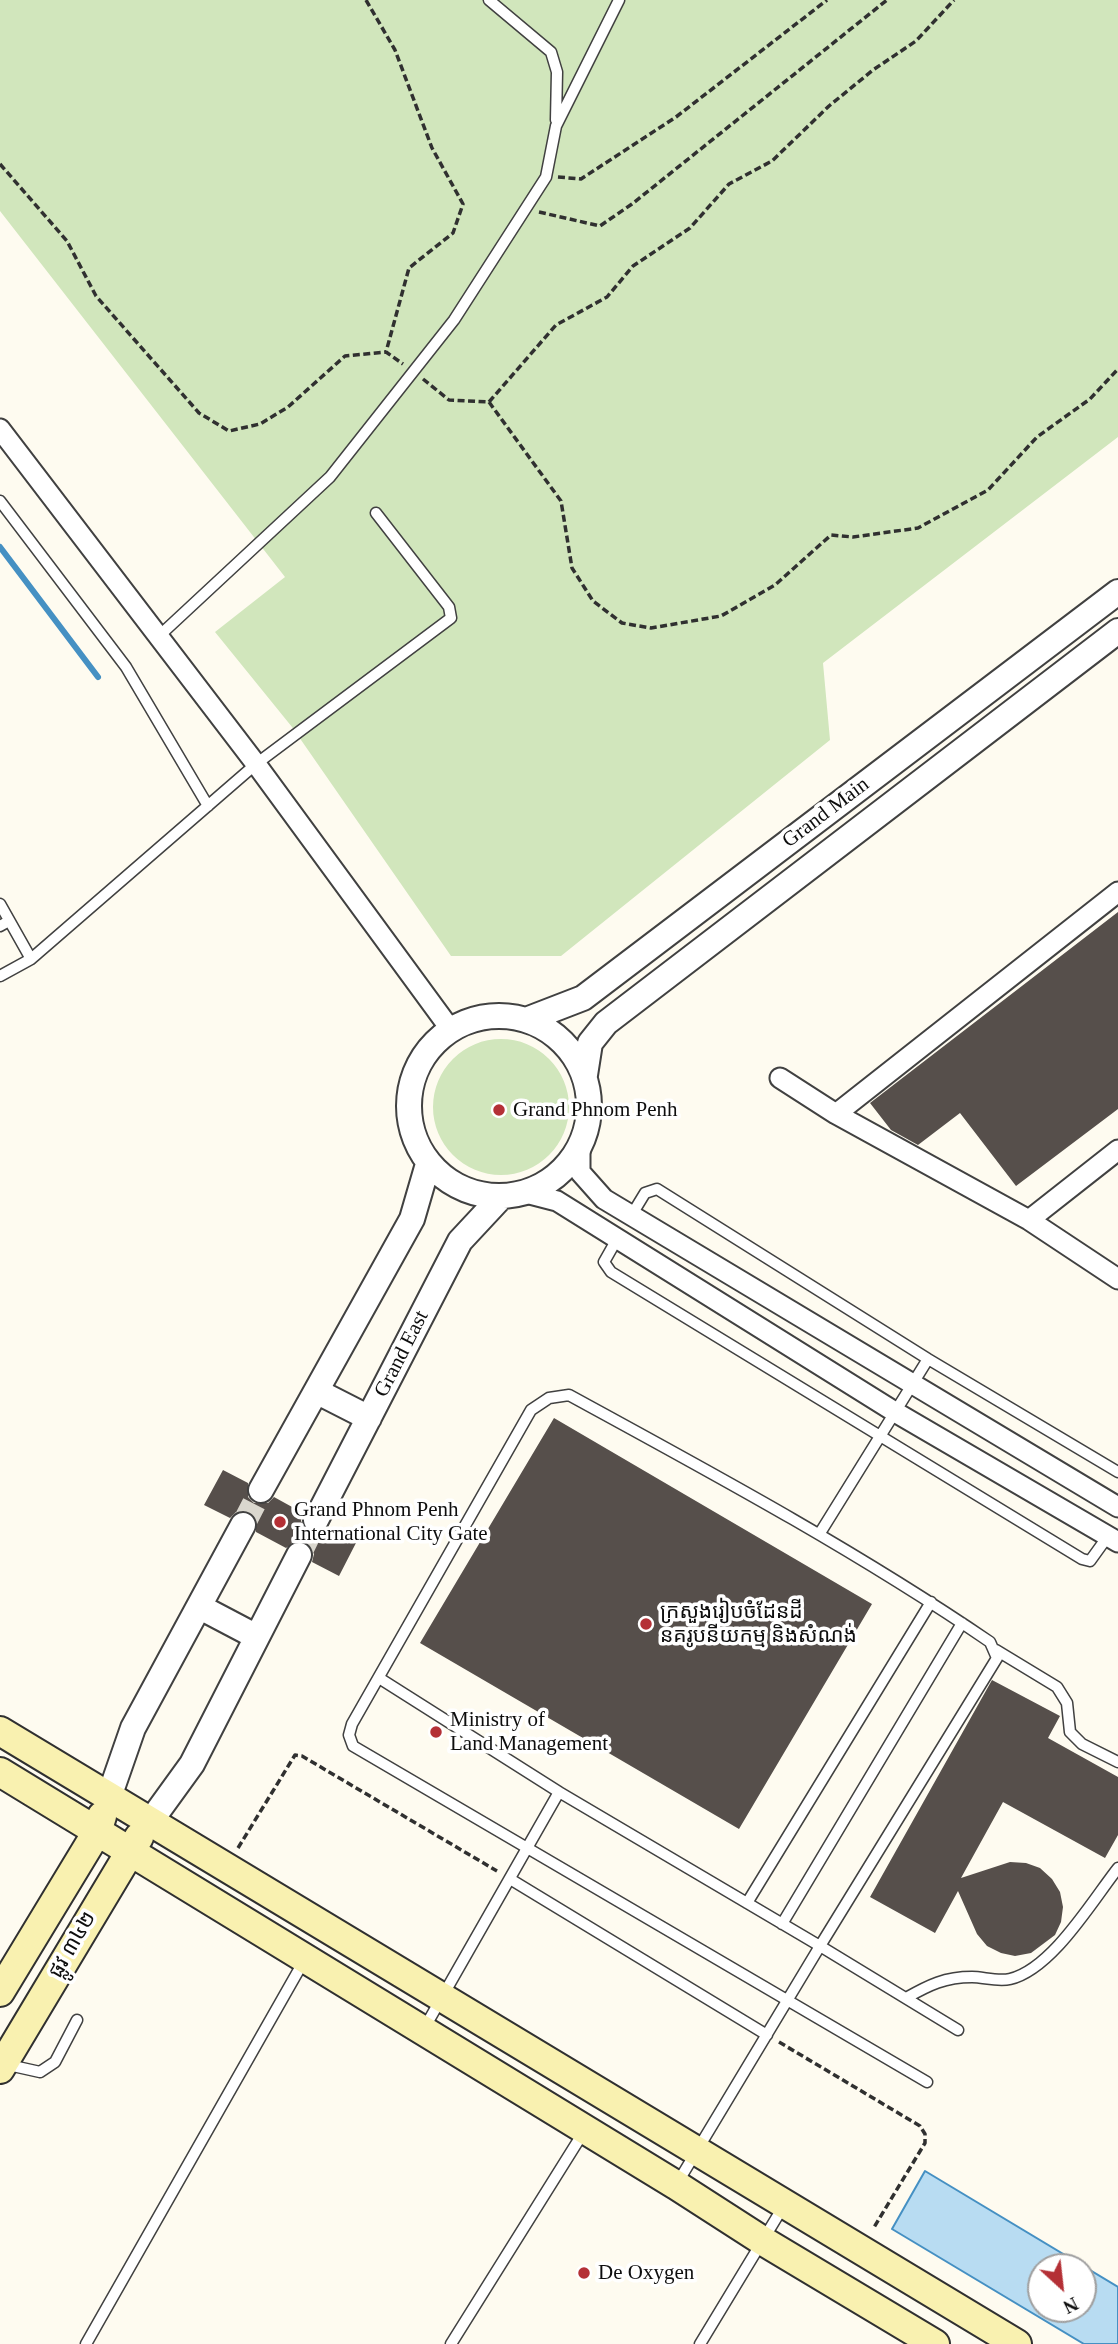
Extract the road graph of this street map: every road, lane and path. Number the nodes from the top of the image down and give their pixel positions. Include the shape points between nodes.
1 (366, 0) edge
2 (489, 0) edge
3 (620, 0) edge
4 (827, 0) edge
5 (887, 0) edge
6 (954, 0) edge
7 (555, 126) junction
8 (0, 164) edge
9 (546, 177) junction
10 (526, 209) junction
11 (386, 352) junction
12 (1118, 369) edge
13 (414, 371) junction
14 (489, 402) junction
15 (0, 429) edge
16 (0, 501) edge
17 (376, 513) dead end
18 (1118, 592) edge
19 (1118, 631) edge
20 (158, 636) junction
21 (256, 764) junction
22 (208, 806) junction
23 (1118, 892) edge
24 (0, 904) edge
25 (5, 923) edge
26 (31, 958) junction
27 (0, 976) edge
28 (526, 1020) junction
29 (451, 1030) junction
30 (585, 1075) junction
31 (780, 1078) dead end
32 (836, 1114) junction
33 (580, 1148) junction
34 (1118, 1150) edge
35 (428, 1164) junction
36 (526, 1193) junction
37 (501, 1197) junction
38 (631, 1216) junction
39 (1028, 1220) junction
40 (617, 1239) junction
41 (1118, 1279) edge
42 (928, 1359) junction
43 (912, 1385) junction
44 (318, 1392) junction
45 (895, 1412) junction
46 (369, 1418) junction
47 (880, 1436) junction
48 (1118, 1472) edge
49 (261, 1490) tunnel mouth
50 (1118, 1507) edge
51 (316, 1520) tunnel mouth
52 (243, 1525) tunnel mouth
53 (820, 1533) junction
54 (1115, 1533) edge
55 (299, 1555) tunnel mouth
56 (931, 1602) junction
57 (200, 1607) junction
58 (962, 1623) junction
59 (257, 1637) junction
60 (996, 1650) junction
61 (379, 1678) junction
62 (0, 1731) edge
63 (1118, 1762) edge
64 (0, 1772) edge
65 (559, 1792) junction
66 (108, 1797) junction
67 (150, 1822) junction
68 (97, 1832) junction
69 (526, 1850) junction
70 (129, 1851) junction
71 (227, 1867) junction
72 (1118, 1868) edge
73 (510, 1879) junction
74 (747, 1903) junction
75 (782, 1924) junction
76 (820, 1946) junction
77 (305, 1959) junction
78 (0, 1992) edge
79 (442, 1995) junction
80 (906, 1998) junction
81 (788, 2000) junction
82 (78, 2020) dead end
83 (958, 2030) dead end
84 (423, 2031) junction
85 (767, 2035) junction
86 (2, 2067) edge
87 (927, 2082) dead end
88 (585, 2129) junction
89 (697, 2150) junction
90 (676, 2185) junction
91 (786, 2202) junction
92 (763, 2241) junction
93 (861, 2249) junction
94 (86, 2344) edge
95 (450, 2344) edge
96 (700, 2344) edge
97 (936, 2344) edge
98 (1017, 2344) edge

1 - 11 path via 395,50 432,148 463,204 453,233 409,268
2 - 7 lane via 551,52 557,72
3 - 7 lane
4 - 9 path via 676,117 581,179
5 - 10 path via 600,226
6 - 14 path via 916,41 829,106 772,161 729,184 690,228 633,266 607,297 556,325
7 - 9 lane
8 - 11 path via 67,241 96,296 199,414 229,431 260,424 288,407 345,356
9 - 10 lane
10 - 13 lane via 454,320
11 - 13 path
12 - 14 path via 1090,399 1037,437 988,490 918,528 853,537 831,535 775,585 720,617 651,628 622,623 593,601 572,568 561,501
13 - 14 path via 449,400
13 - 20 lane via 330,477
15 - 20 street
16 - 22 lane via 126,667
17 - 21 lane via 449,607 452,618
18 - 28 street, Grand Main via 583,998
19 - 30 street, Grand Main via 606,1023 590,1043
20 - 21 street
21 - 22 lane
21 - 29 street
22 - 26 lane
23 - 32 street
24 - 25 lane
25 - 26 lane
26 - 27 lane
28 - 29 street via 501,1016 475,1019
28 - 30 street via 569,1047
29 - 35 street via 427,1051 409,1095 409,1121
30 - 33 street via 590,1106
31 - 32 street
32 - 39 street
33 - 36 street via 552,1180
33 - 38 street via 580,1172 590,1186
34 - 39 street
35 - 37 street via 451,1184 475,1194
35 - 44 street via 412,1219
36 - 37 street
36 - 40 street via 557,1201
37 - 46 street, Grand East via 460,1241
38 - 42 lane via 645,1193 657,1189
38 - 43 street
39 - 41 street
40 - 45 street
40 - 47 lane via 604,1262 611,1272
42 - 43 lane
42 - 48 lane
43 - 45 lane
43 - 50 street
44 - 46 street
44 - 49 street
45 - 47 lane
45 - 54 street
46 - 51 street, Grand East
47 - 53 lane
47 - 54 lane via 1083,1559 1096,1557
52 - 57 street
53 - 56 lane
53 - 61 lane via 569,1395 549,1398 531,1410
55 - 59 street
56 - 58 lane
56 - 74 lane
57 - 59 street
57 - 66 street via 134,1728
58 - 60 lane
58 - 75 lane
59 - 67 street via 192,1764
60 - 63 lane via 1057,1687 1067,1703 1070,1732 1082,1744
60 - 76 lane via 997,1658
61 - 65 lane
61 - 69 lane via 352,1724 353,1746
62 - 66 main road
64 - 68 main road
65 - 69 lane
65 - 74 lane
66 - 67 main road
66 - 68 main road, ផ្លូវ ៣៤២
67 - 70 main road, ផ្លូវ ៣៤២
67 - 71 main road
68 - 70 main road
68 - 78 main road, ផ្លូវ ៣៤២
69 - 73 lane
69 - 81 lane
70 - 77 main road
70 - 86 main road, ផ្លូវ ៣៤២
71 - 73 path via 295,1755
71 - 79 main road
72 - 80 lane via 1051,1952 1031,1969 1008,1979 939,1980
73 - 79 lane
73 - 85 lane
74 - 75 lane
75 - 76 lane
76 - 80 lane
76 - 81 lane
77 - 84 main road
77 - 94 lane
79 - 84 lane
79 - 89 main road
80 - 83 lane
81 - 85 lane
81 - 87 lane
82 - 86 lane via 55,2062 40,2072
84 - 88 main road
85 - 89 lane
85 - 93 path via 920,2126 925,2134 925,2143
88 - 90 main road
88 - 95 lane
89 - 90 lane
89 - 91 main road
90 - 92 main road
91 - 92 lane
91 - 93 main road
92 - 96 lane
92 - 97 main road
93 - 98 main road

